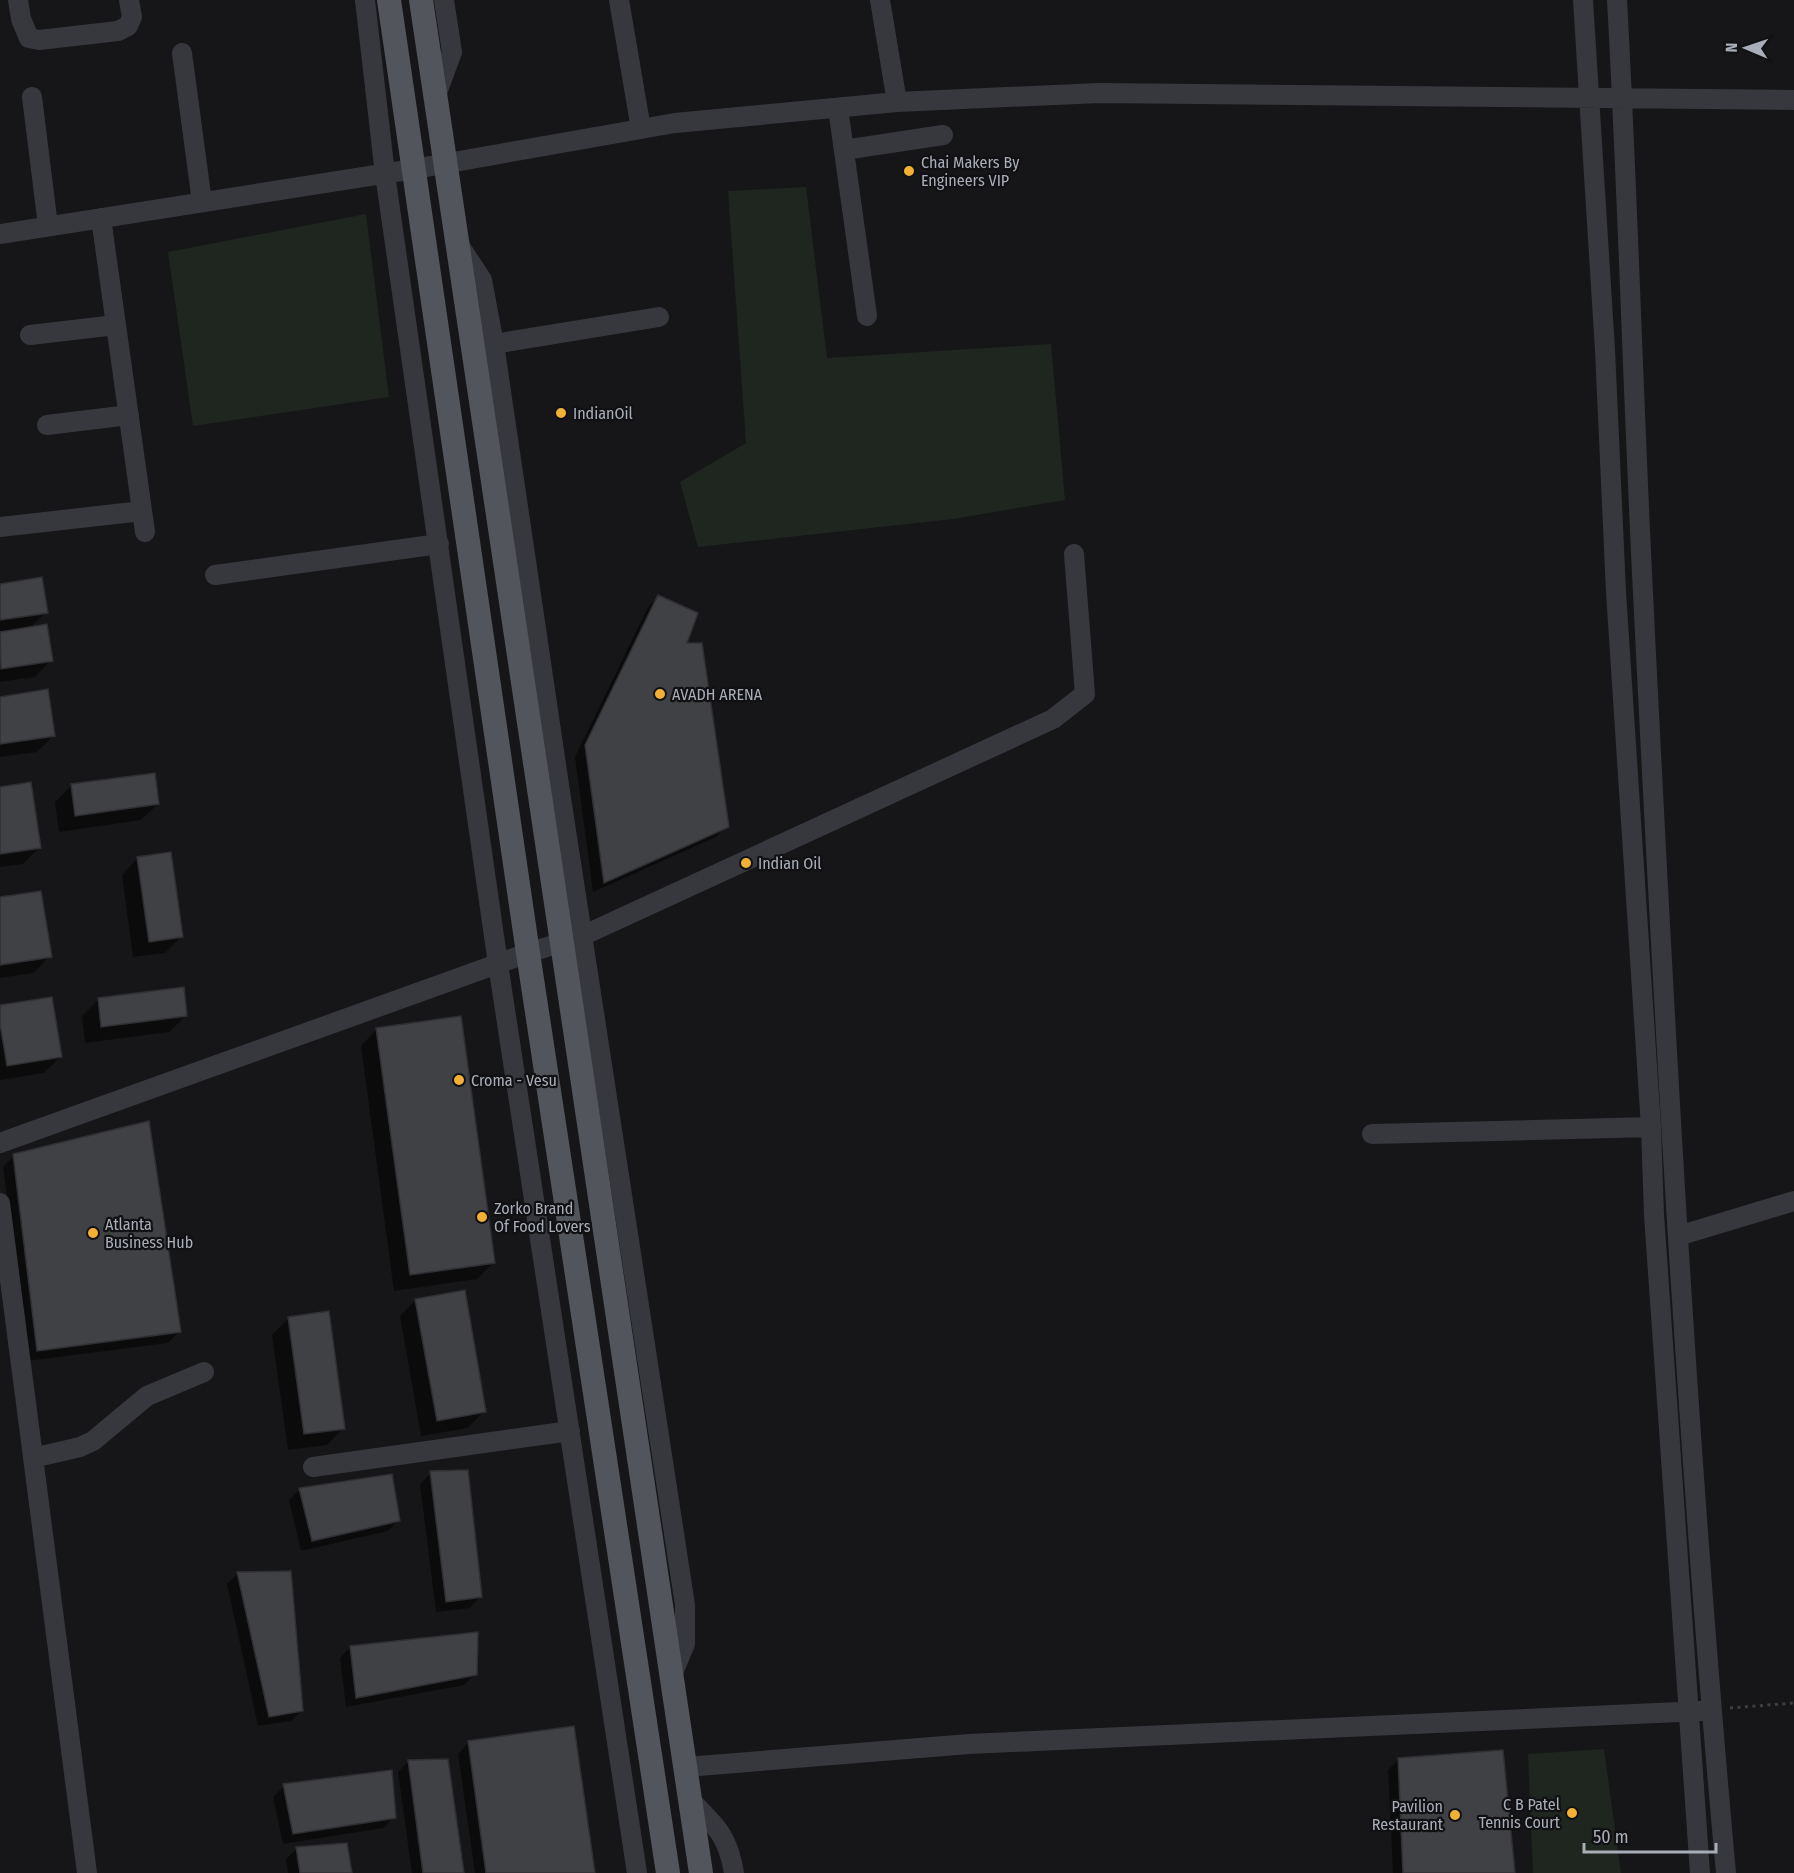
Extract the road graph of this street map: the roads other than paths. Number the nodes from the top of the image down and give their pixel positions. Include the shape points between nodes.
1 (18, 0) edge
2 (129, 0) edge
3 (364, 0) edge
4 (389, 0) edge
5 (421, 0) edge
6 (444, 0) edge
7 (619, 0) edge
8 (880, 0) edge
9 (1583, 0) edge
10 (1617, 0) edge
11 (182, 54) dead end
12 (32, 97) dead end
13 (435, 98) junction
14 (1622, 98) junction
15 (1589, 99) junction
16 (1794, 100) edge
17 (897, 102) junction
18 (838, 108) junction
19 (641, 129) junction
20 (943, 135) dead end
21 (844, 150) junction
22 (445, 164) junction
23 (414, 169) junction
24 (385, 174) junction
25 (202, 202) junction
26 (101, 218) junction
27 (48, 226) junction
28 (0, 234) edge
29 (457, 241) junction
30 (867, 316) dead end
31 (659, 317) dead end
32 (116, 326) junction
33 (30, 335) dead end
34 (494, 344) junction
35 (129, 415) junction
36 (47, 425) dead end
37 (142, 511) junction
38 (0, 528) edge
39 (146, 532) dead end
40 (439, 544) junction
41 (1074, 554) dead end
42 (215, 575) dead end
43 (572, 939) junction
44 (528, 953) junction
45 (498, 964) junction
46 (1651, 1128) junction
47 (1372, 1134) dead end
48 (0, 1143) edge
49 (1794, 1201) edge
50 (0, 1203) edge
51 (1678, 1236) junction
52 (204, 1372) dead end
53 (570, 1431) junction
54 (33, 1458) junction
55 (313, 1467) dead end
56 (1711, 1710) junction
57 (1689, 1712) junction
58 (686, 1767) junction
59 (690, 1800) junction
60 (87, 1873) edge
61 (637, 1873) edge
62 (668, 1873) edge
63 (701, 1873) edge
64 (734, 1873) edge
65 (1700, 1873) edge
66 (1726, 1873) edge

1 - 2 street via 24,30 29,38 39,40 118,32 128,26 132,17
3 - 24 street
4 - 23 main road
5 - 13 main road
6 - 13 street via 452,52
7 - 19 street
8 - 17 street
9 - 15 street
10 - 14 street
11 - 25 street
12 - 27 street
13 - 22 main road
14 - 15 street
14 - 16 street
14 - 51 street via 1642,589
15 - 17 street via 1099,93
15 - 46 street
17 - 18 street
18 - 19 street
18 - 21 street
19 - 22 street
20 - 21 street
21 - 30 street
22 - 23 street
22 - 29 main road
23 - 24 street
23 - 44 main road
24 - 25 street
24 - 40 street
25 - 26 street
26 - 27 street
26 - 32 street
27 - 28 street
29 - 34 street via 482,280
29 - 43 main road
31 - 34 street
32 - 33 street
32 - 35 street
34 - 43 street
35 - 36 street
35 - 37 street
37 - 38 street
37 - 39 street
40 - 42 street
40 - 45 street
41 - 43 street via 1085,694 1053,719
43 - 44 street
43 - 58 main road
44 - 45 street
44 - 62 main road
45 - 48 street
45 - 53 street
46 - 47 street
46 - 57 street
49 - 51 street
50 - 54 street
51 - 56 street
52 - 54 street via 147,1396 86,1444
53 - 55 street
53 - 61 street
54 - 60 street
56 - 57 street
56 - 66 street
57 - 58 street via 980,1743
57 - 65 street
58 - 59 main road
59 - 63 main road
59 - 64 street via 720,1831

